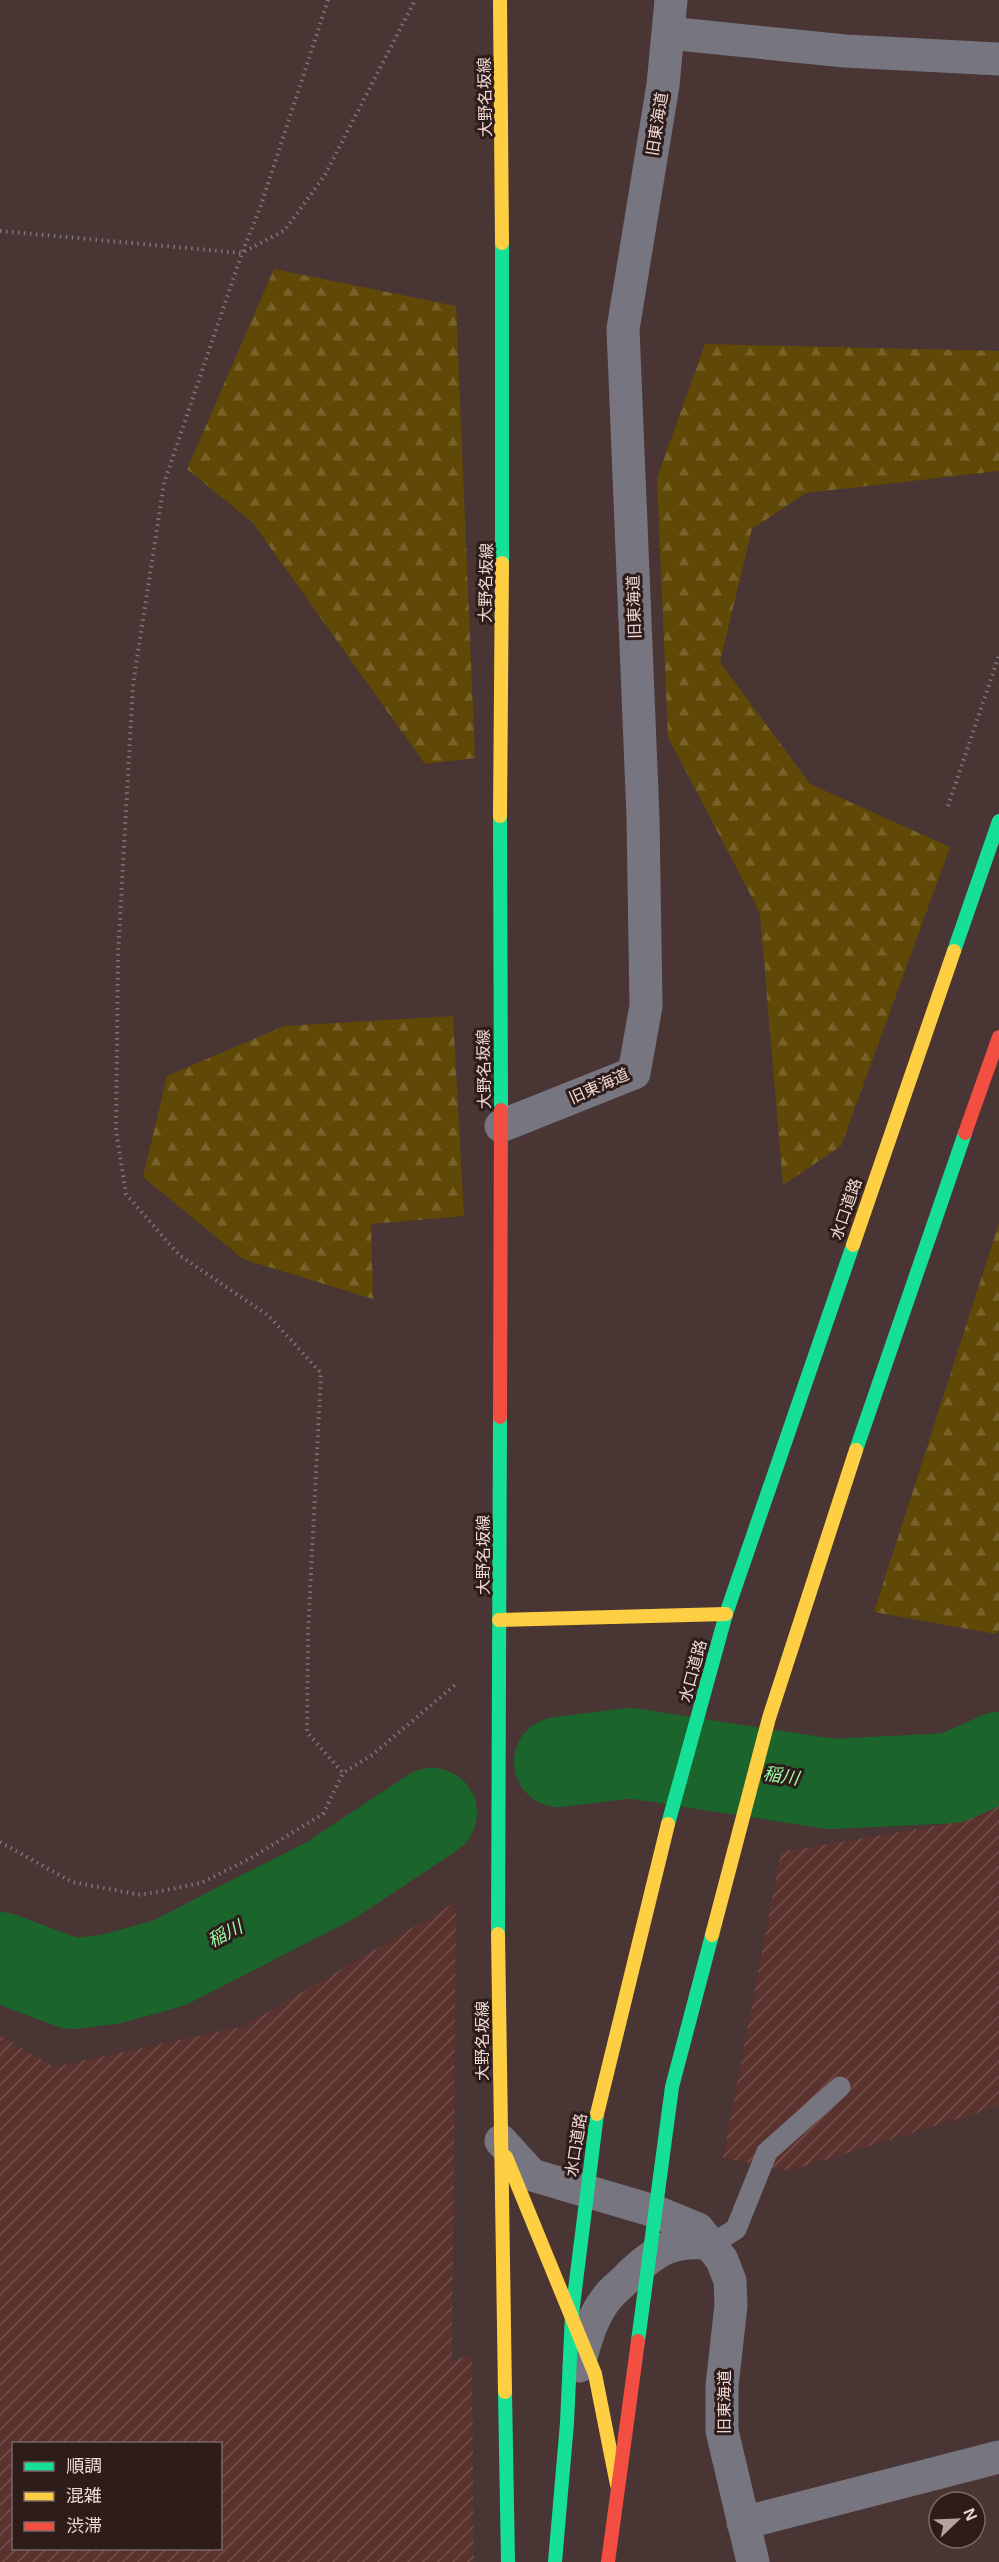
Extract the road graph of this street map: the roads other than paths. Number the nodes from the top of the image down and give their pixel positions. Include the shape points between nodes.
1 (500, 0) edge
2 (671, 0) edge
3 (668, 33) junction
4 (999, 59) edge
5 (999, 821) edge
6 (999, 1037) edge
7 (501, 1126) junction
8 (726, 1614) junction
9 (500, 1620) junction
10 (840, 2087) dead end
11 (499, 2139) junction
12 (586, 2192) junction
13 (654, 2211) junction
14 (712, 2244) junction
15 (647, 2259) junction
16 (572, 2314) junction
17 (584, 2345) junction
18 (567, 2423) junction
19 (999, 2457) edge
20 (618, 2495) junction
21 (743, 2523) junction
22 (508, 2562) edge
23 (555, 2562) edge
24 (608, 2562) edge
25 (753, 2562) edge

1 - 7 main road, 大野名坂線 via 504,403 499,882
2 - 3 street, 旧東海道
3 - 4 street via 845,51
3 - 7 street, 旧東海道 via 623,329 643,817 646,1006 634,1073
5 - 8 main road, 水口道路
6 - 13 main road via 878,1384 769,1718 672,2088
7 - 9 main road, 大野名坂線
8 - 9 main road
8 - 12 main road, 水口道路 via 668,1824 599,2103
9 - 11 main road, 大野名坂線
10 - 14 lane via 767,2152 736,2229
11 - 12 street, 旧東海道 via 532,2175
11 - 16 main road
11 - 22 main road, 大野名坂線
12 - 13 street, 旧東海道
12 - 16 main road, 水口道路
13 - 14 street, 旧東海道 via 698,2229
13 - 15 main road
14 - 15 street via 676,2244
14 - 21 street, 旧東海道 via 730,2281 722,2431
15 - 17 street via 606,2299
15 - 20 main road
16 - 17 main road
16 - 18 main road, 水口道路
17 - 18 street
17 - 20 main road via 595,2374
18 - 23 main road, 水口道路
19 - 21 street
20 - 24 main road
21 - 25 street, 旧東海道

